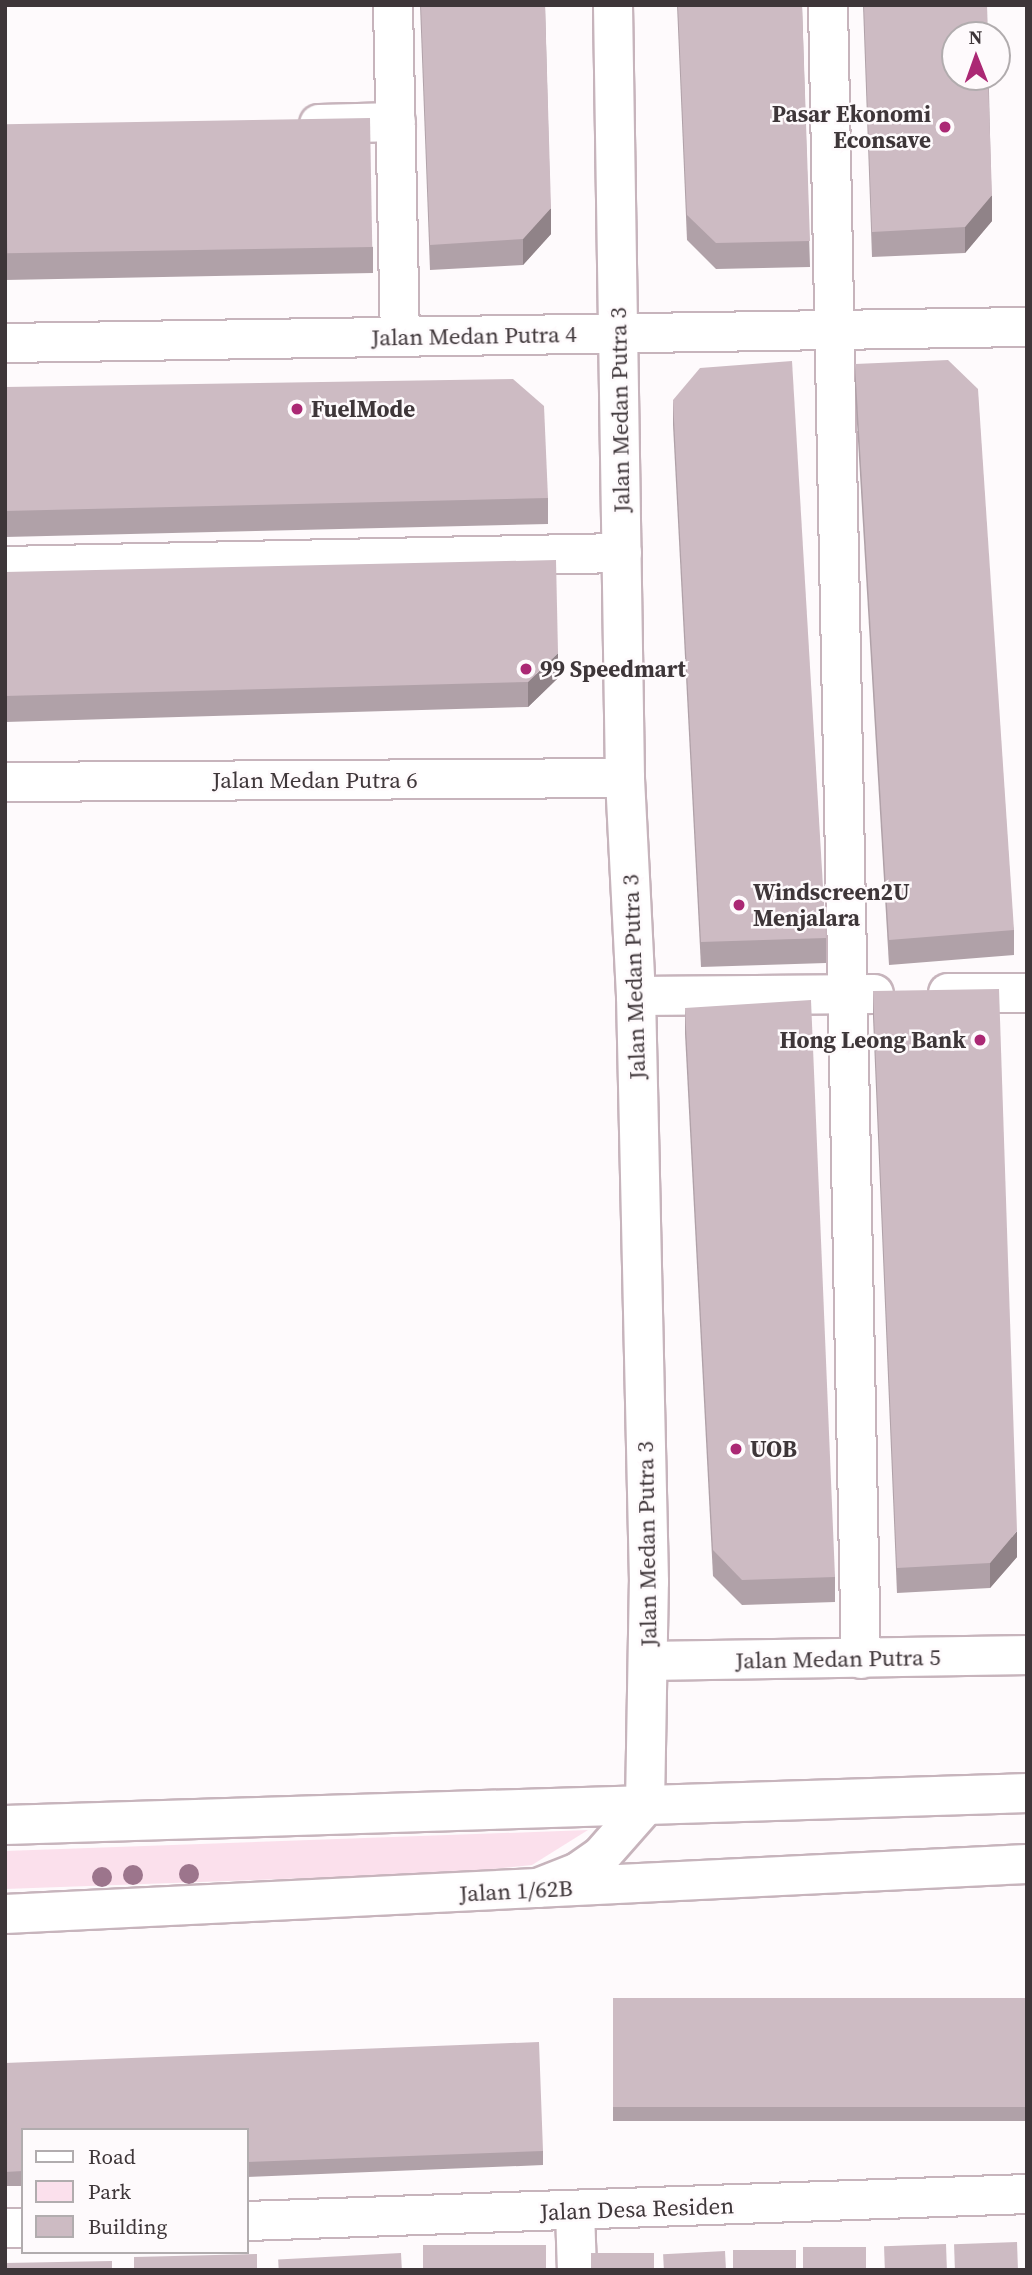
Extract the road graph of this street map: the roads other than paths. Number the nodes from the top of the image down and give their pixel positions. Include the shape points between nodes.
1 (393, 5) edge
2 (613, 5) edge
3 (828, 5) edge
4 (396, 122) junction
5 (284, 124) edge
6 (1027, 327) edge
7 (835, 330) junction
8 (619, 334) junction
9 (400, 337) junction
10 (5, 343) edge
11 (622, 553) junction
12 (5, 566) edge
13 (625, 778) junction
14 (5, 782) edge
15 (1027, 993) edge
16 (849, 995) junction
17 (636, 996) junction
18 (1027, 1655) edge
19 (861, 1659) junction
20 (649, 1661) junction
21 (1027, 1793) edge
22 (645, 1806) junction
23 (5, 1825) edge
24 (1027, 1864) edge
25 (533, 1891) junction
26 (5, 1914) edge
27 (1027, 2194) edge
28 (575, 2211) junction
29 (248, 2221) edge
30 (577, 2270) edge

1 - 4 street
2 - 8 street, Jalan Medan Putra 3
3 - 7 street
4 - 5 street
4 - 9 street
6 - 7 street, Jalan Medan Putra 4
7 - 8 street, Jalan Medan Putra 4
7 - 16 street
8 - 9 street, Jalan Medan Putra 4
8 - 11 street, Jalan Medan Putra 3
9 - 10 street, Jalan Medan Putra 4
11 - 12 street
11 - 13 street, Jalan Medan Putra 3
13 - 14 street, Jalan Medan Putra 6
13 - 17 street, Jalan Medan Putra 3
15 - 16 street
16 - 17 street
16 - 19 street
17 - 20 street, Jalan Medan Putra 3
18 - 19 street, Jalan Medan Putra 5
19 - 20 street, Jalan Medan Putra 5
20 - 22 street, Jalan Medan Putra 3
21 - 22 street
22 - 23 street
22 - 25 street via 601,1856 578,1872
24 - 25 street, Jalan 1/62B
25 - 26 street, Jalan 1/62B
27 - 28 street, Jalan Desa Residen
28 - 29 street, Jalan Desa Residen
28 - 30 street

